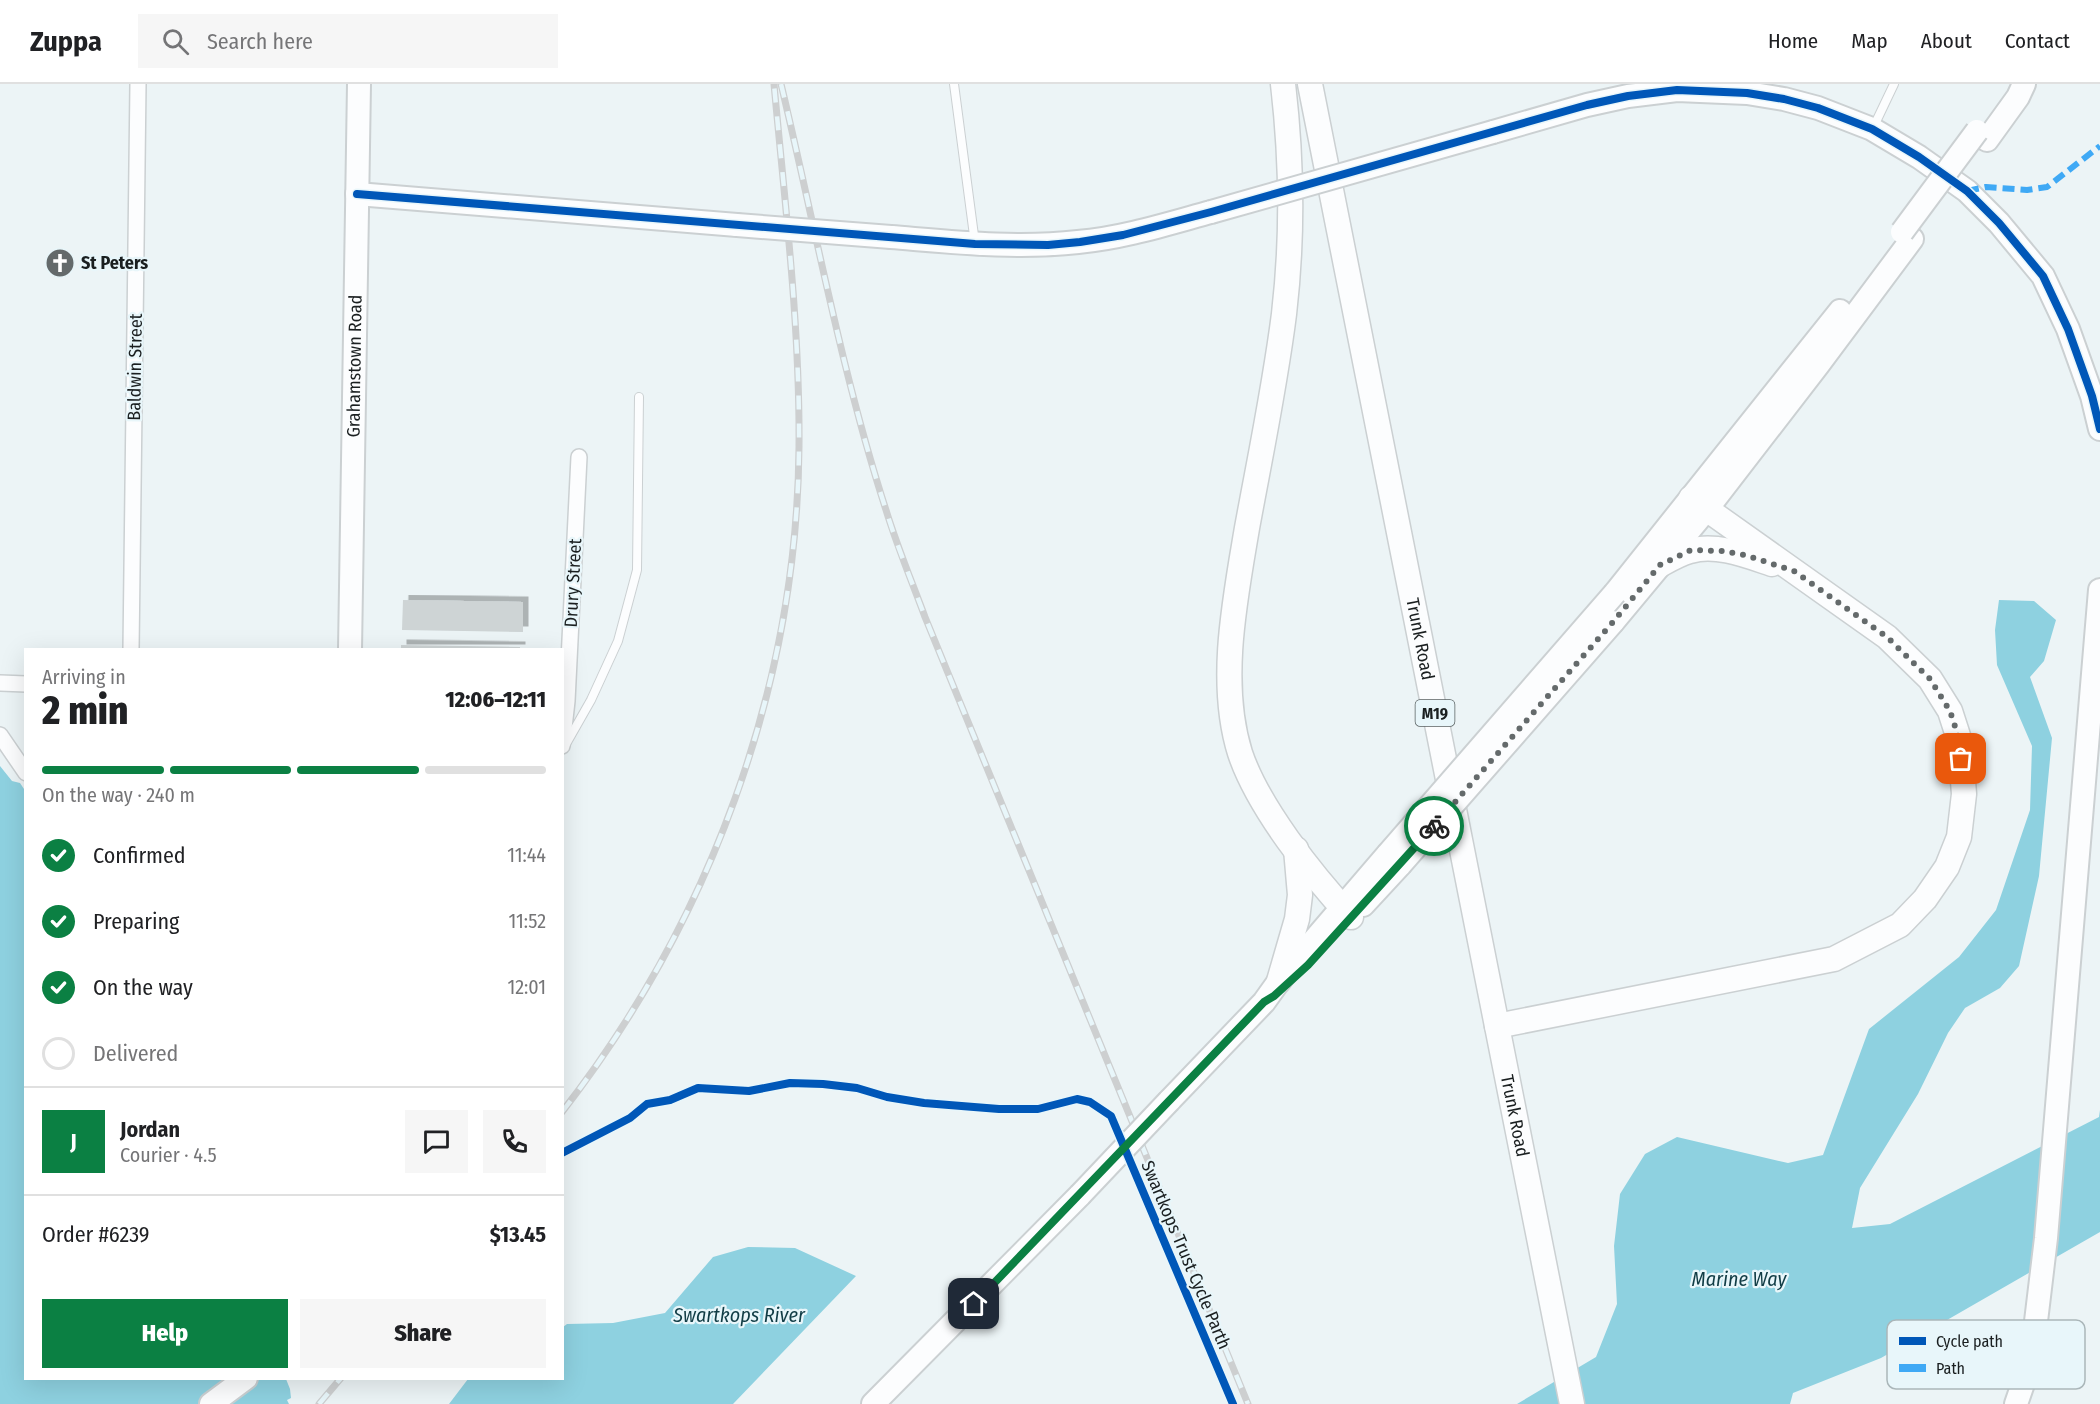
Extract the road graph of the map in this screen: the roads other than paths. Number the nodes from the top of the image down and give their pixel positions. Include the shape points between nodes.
1 (138, 84) edge
2 (359, 84) edge
3 (954, 84) edge
4 (1282, 84) edge
5 (1310, 84) edge
6 (1894, 84) edge
7 (2015, 84) edge
8 (2024, 84) edge
9 (1872, 129) junction
10 (1982, 135) junction
11 (357, 194) junction
12 (975, 244) junction
13 (639, 397) dead end
14 (2100, 429) edge
15 (579, 456) dead end
16 (1699, 503) junction
17 (1660, 565) junction
18 (1794, 571) junction
19 (2100, 590) edge
20 (131, 648) edge
21 (350, 648) edge
22 (0, 683) edge
23 (24, 684) edge
24 (564, 728) edge
25 (0, 735) edge
26 (564, 747) edge
27 (24, 769) edge
28 (1296, 849) junction
29 (1394, 859) junction
30 (1347, 912) junction
31 (1279, 981) junction
32 (1264, 1002) junction
33 (1497, 1026) junction
34 (2036, 1320) edge
35 (243, 1380) edge
36 (2022, 1389) edge
37 (211, 1404) edge
38 (873, 1404) edge
39 (1572, 1404) edge
40 (2016, 1404) edge

1 - 20 street, Baldwin Street
2 - 11 main road, Grahamstown Road
3 - 12 lane
4 - 28 main road via 1291,162 1284,314 1239,573 1229,692 1240,754 1261,797
5 - 33 main road, Trunk Road / M19
6 - 9 lane
7 - 10 main road
8 - 10 main road via 2018,97
9 - 12 main road, bridge via 1818,108 1747,93 1677,90 1628,96 1123,235 1080,242
9 - 14 main road via 1967,191 2043,276 2068,329
10 - 16 main road, bridge
11 - 12 main road, bridge
11 - 21 main road, Grahamstown Road
13 - 26 lane via 637,570 618,641
15 - 24 street, Drury Street
16 - 17 main road
16 - 18 main road
16 - 29 main road, bridge via 1615,592
17 - 18 main road via 1691,550 1707,549 1745,555
17 - 29 main road, bridge via 1613,622
18 - 33 main road via 1887,637 1930,679 1950,711 1960,742 1964,794 1959,837 1947,867 1925,899 1900,925 1834,959
19 - 34 main road
22 - 23 street
25 - 27 street
28 - 30 main road
28 - 31 main road via 1300,895 1297,919
29 - 30 main road
30 - 31 main road
30 - 32 main road via 1308,965
31 - 32 main road
32 - 38 main road, bridge
33 - 39 main road, Trunk Road / M19
35 - 37 main road
36 - 40 main road

